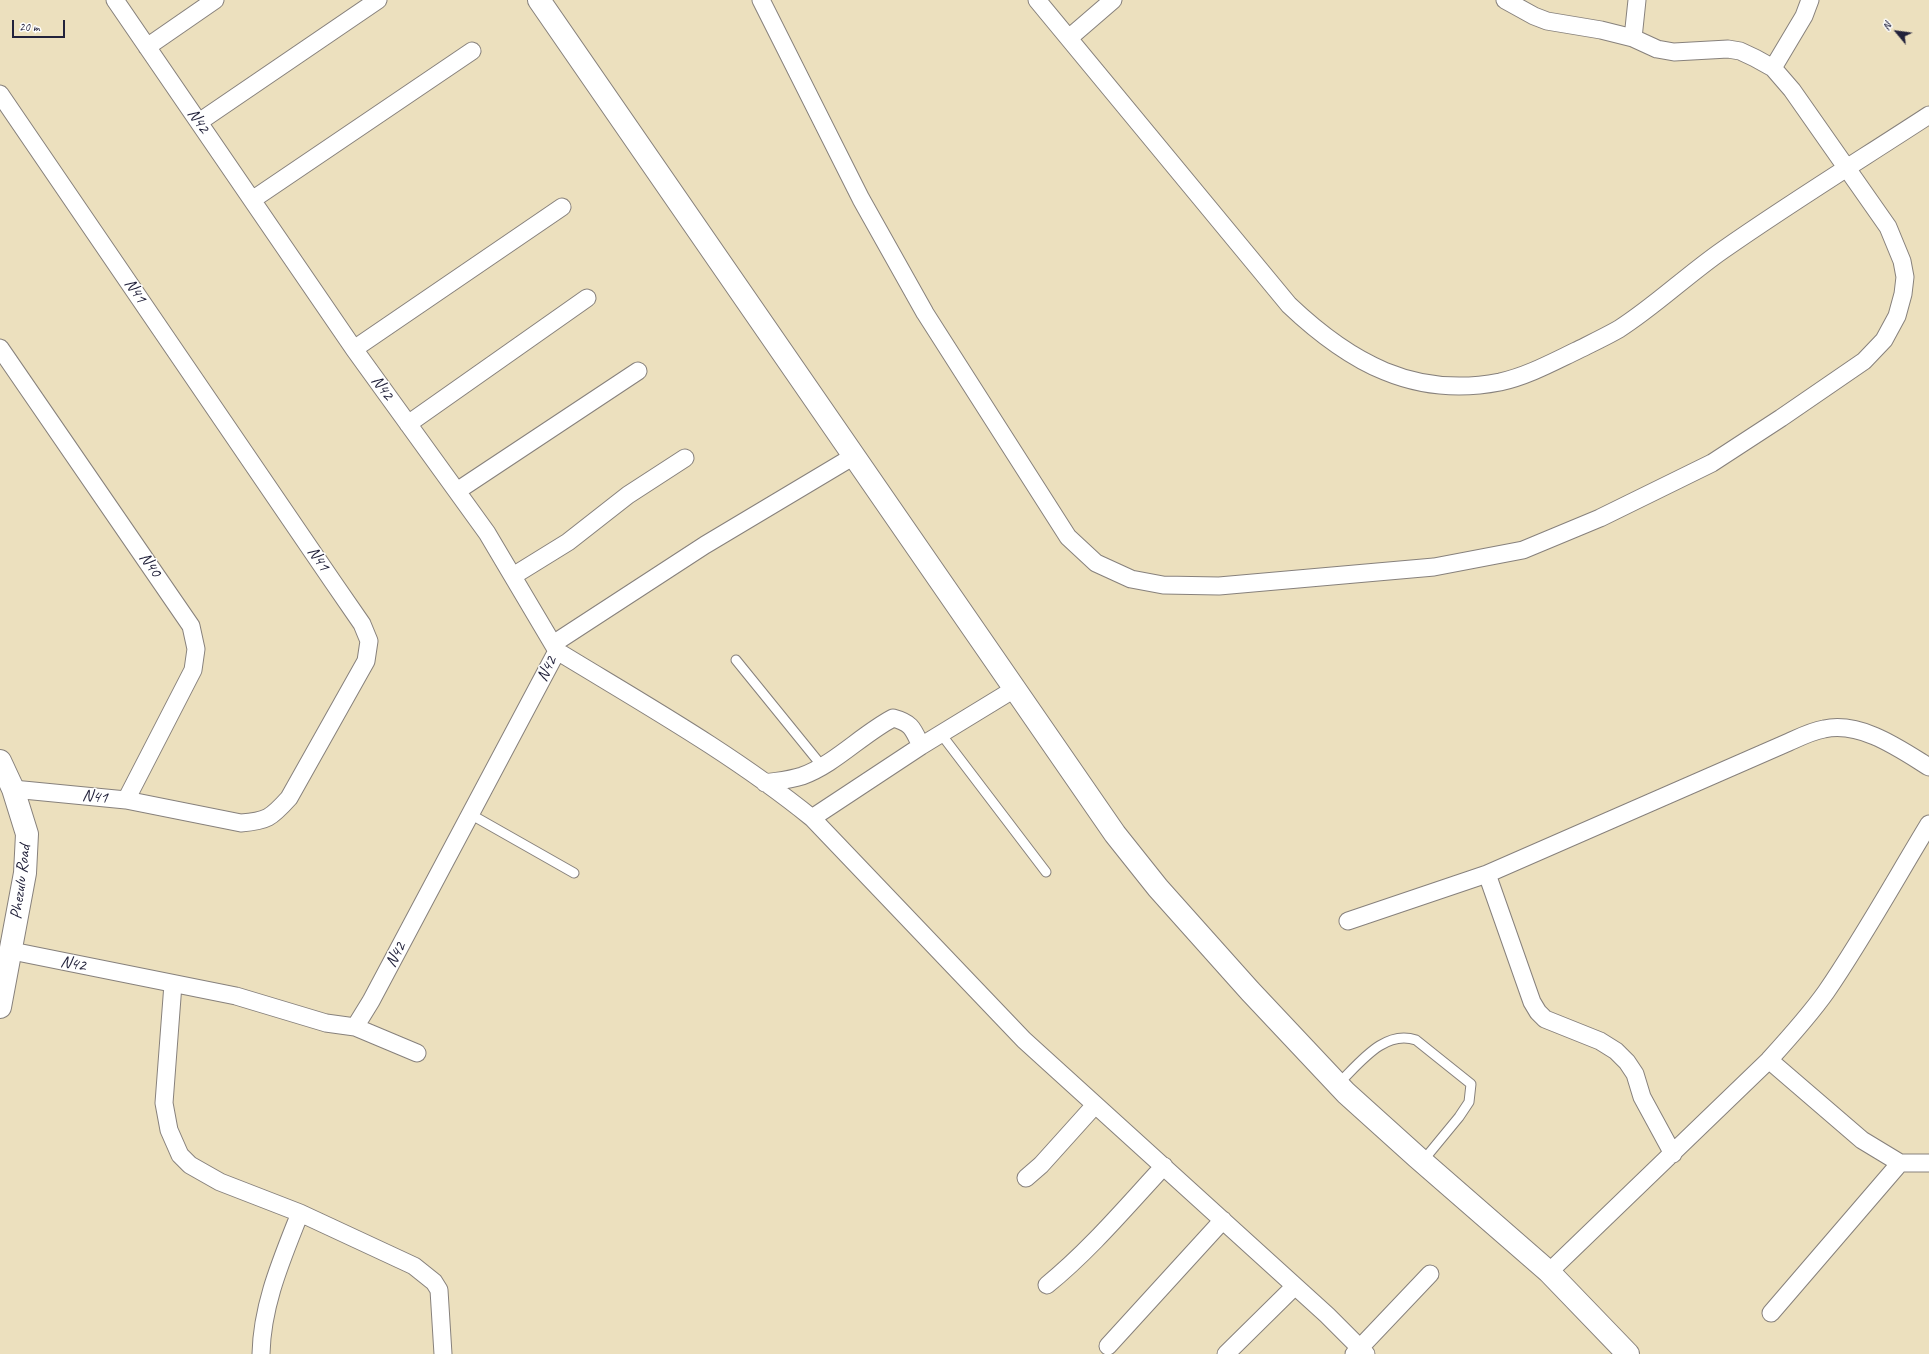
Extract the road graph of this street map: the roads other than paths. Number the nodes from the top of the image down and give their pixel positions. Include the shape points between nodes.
1 (115, 0) edge
2 (214, 0) edge
3 (378, 0) edge
4 (539, 0) edge
5 (761, 0) edge
6 (1037, 0) edge
7 (1112, 0) edge
8 (1505, 0) edge
9 (1637, 0) edge
10 (1810, 0) edge
11 (1069, 38) junction
12 (1633, 38) junction
13 (147, 47) junction
14 (472, 51) dead end
15 (1773, 68) junction
16 (0, 94) edge
17 (1929, 115) edge
18 (199, 122) junction
19 (1847, 168) junction
20 (252, 200) junction
21 (562, 207) dead end
22 (587, 298) dead end
23 (0, 348) edge
24 (354, 349) junction
25 (638, 371) dead end
26 (408, 424) junction
27 (854, 456) junction
28 (685, 458) dead end
29 (457, 491) junction
30 (513, 576) junction
31 (555, 648) junction
32 (736, 660) dead end
33 (1016, 688) junction
34 (941, 734) junction
35 (921, 746) junction
36 (0, 761) edge
37 (822, 766) junction
38 (1929, 767) edge
39 (765, 783) junction
40 (13, 789) junction
41 (126, 800) junction
42 (470, 814) junction
43 (812, 818) junction
44 (1929, 824) edge
45 (1046, 872) dead end
46 (574, 873) dead end
47 (1486, 874) junction
48 (1348, 921) dead end
49 (12, 951) junction
50 (173, 984) junction
51 (0, 1007) edge
52 (355, 1027) junction
53 (417, 1054) dead end
54 (1770, 1060) junction
55 (1338, 1084) junction
56 (1095, 1105) junction
57 (1673, 1154) junction
58 (1422, 1162) junction
59 (1900, 1163) junction
60 (1929, 1163) edge
61 (1164, 1166) junction
62 (1026, 1178) dead end
63 (300, 1213) junction
64 (1223, 1220) junction
65 (1549, 1272) junction
66 (1430, 1274) dead end
67 (1047, 1285) dead end
68 (1295, 1286) junction
69 (1771, 1314) dead end
70 (1108, 1346) dead end
71 (1360, 1352) edge
72 (261, 1354) edge
73 (443, 1354) edge
74 (1226, 1354) edge
75 (1628, 1354) edge

1 - 13 street, N42
2 - 13 street
3 - 18 street
4 - 27 street
5 - 19 street via 860,199 925,313 1068,537 1096,563 1131,579 1163,586 1220,586 1434,567 1523,550 1600,518 1712,463 1864,360 1884,340 1897,316 1905,277 1897,246 1888,227
6 - 11 street
7 - 11 street
8 - 12 street via 1547,21
9 - 12 street
10 - 15 street via 1804,16
11 - 19 street via 1289,305 1314,328 1353,355 1388,373 1422,383 1459,387 1501,382 1540,369 1618,329 1722,251
12 - 15 street via 1657,49 1674,52 1715,48 1740,51
13 - 18 street, N42
14 - 20 street
15 - 19 street via 1799,99
16 - 41 street, N41 via 338,588 362,624 369,641 366,661 289,798 274,814 259,822 240,823
17 - 19 street
18 - 20 street, N42
20 - 24 street, N42
21 - 24 street
22 - 26 street
23 - 41 street, N40 via 191,626 196,649 193,670
24 - 26 street, N42
25 - 29 street
26 - 29 street, N42
27 - 31 street via 705,545
27 - 33 street
28 - 30 street via 628,494 568,542
29 - 30 street, N42 via 487,532
30 - 31 street, N42
31 - 39 street via 731,757
31 - 42 street, N42
32 - 37 lane
33 - 34 street
33 - 55 street via 1115,834 1158,888
34 - 35 street
34 - 45 lane
35 - 37 street via 911,725 893,718 876,727
35 - 43 street
36 - 40 street, Phezulu Road
37 - 39 street via 801,776
38 - 47 street via 1873,736 1849,728 1824,728
39 - 43 street
40 - 41 street, N41
40 - 49 street, Phezulu Road via 27,834 25,873
42 - 46 lane
42 - 52 street, N42
43 - 56 street via 1024,1040
44 - 54 street via 1825,993
47 - 48 street
47 - 57 street via 1532,1002 1538,1012 1545,1019 1600,1040 1627,1062 1635,1074 1642,1097
49 - 50 street, N42
49 - 51 street, Phezulu Road
50 - 52 street, N42 via 236,996 326,1023
50 - 63 street via 164,1103 168,1130 180,1154 190,1165 220,1182
52 - 53 street
54 - 57 street
54 - 59 street via 1862,1140
55 - 58 street
55 - 58 lane via 1382,1043 1394,1038 1408,1037 1416,1040 1471,1084 1469,1102
56 - 61 street
56 - 62 street
57 - 65 street
58 - 65 street
59 - 60 street
59 - 69 street
61 - 64 street
61 - 67 street via 1089,1247
63 - 72 street via 268,1301 261,1338
63 - 73 street via 391,1254 414,1266 434,1282 441,1301
64 - 68 street
64 - 70 street
65 - 75 street
66 - 71 street
68 - 71 street
68 - 74 street

